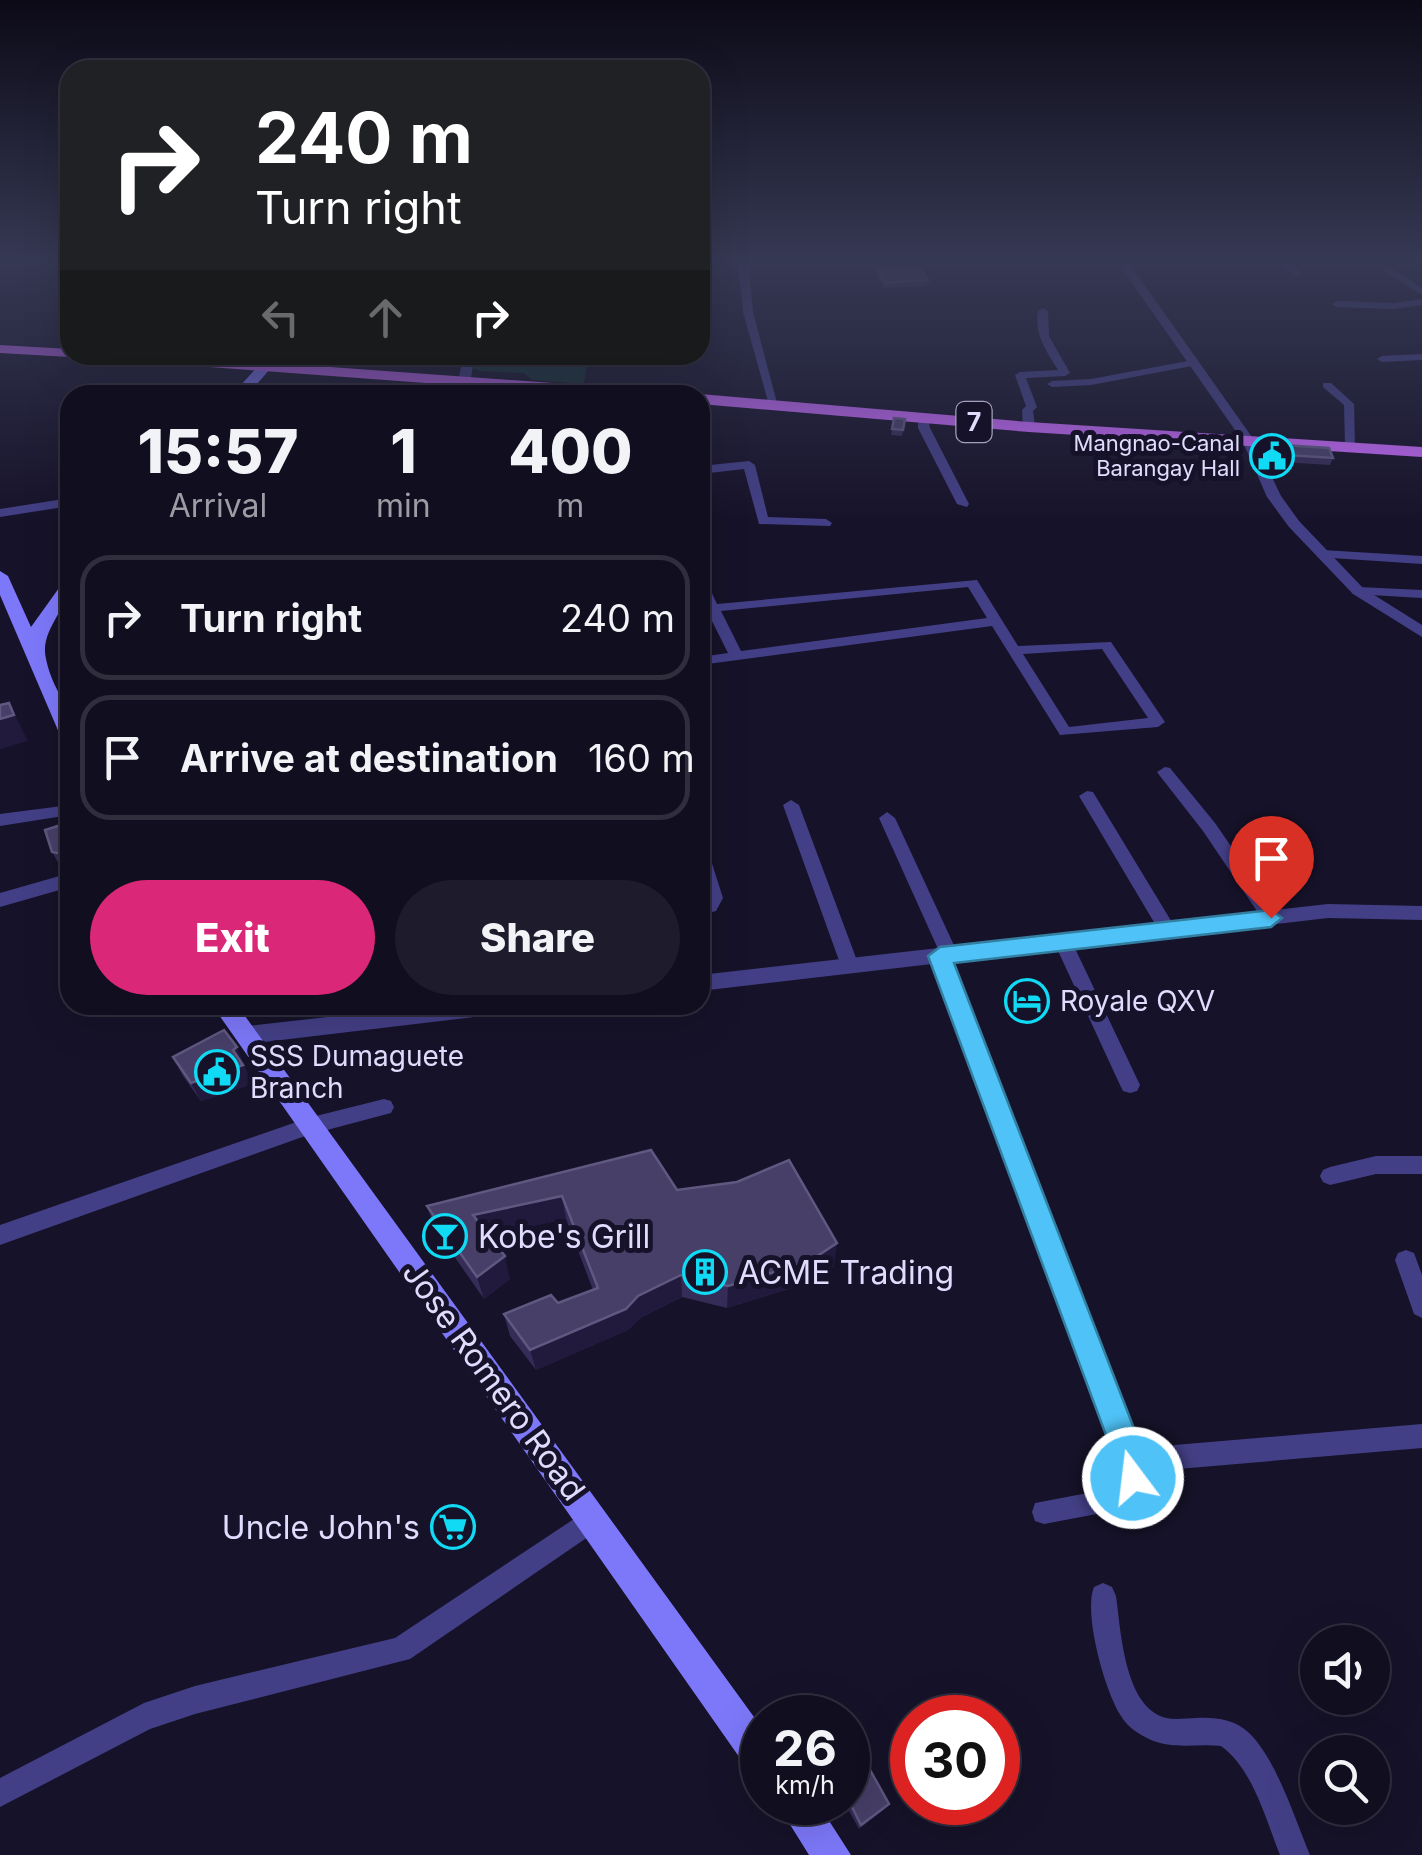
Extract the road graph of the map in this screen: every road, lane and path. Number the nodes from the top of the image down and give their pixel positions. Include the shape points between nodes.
1 (22, 350) edge
2 (759, 350) edge
3 (1050, 350) edge
4 (1184, 350) edge
5 (60, 352) edge
6 (1422, 357) edge
7 (1382, 359) dead end
8 (1193, 362) junction
9 (227, 365) edge
10 (261, 365) edge
11 (264, 368) junction
12 (248, 385) edge
13 (439, 385) edge
14 (1327, 385) dead end
15 (1027, 386) junction
16 (710, 400) edge
17 (774, 405) junction
18 (922, 418) junction
19 (1029, 427) junction
20 (1248, 440) junction
21 (1351, 446) junction
22 (1422, 452) edge
23 (710, 469) edge
24 (60, 503) edge
25 (963, 504) dead end
26 (0, 512) edge
27 (826, 524) dead end
28 (1322, 554) junction
29 (1422, 560) edge
30 (0, 576) edge
31 (1358, 591) junction
32 (1422, 594) edge
33 (60, 599) edge
34 (710, 604) edge
35 (712, 608) junction
36 (996, 621) junction
37 (1422, 632) edge
38 (1013, 650) junction
39 (37, 655) junction
40 (736, 656) junction
41 (710, 660) edge
42 (60, 711) edge
43 (1165, 772) dead end
44 (1088, 796) dead end
45 (791, 805) dead end
46 (60, 811) edge
47 (887, 818) dead end
48 (0, 820) edge
49 (60, 883) edge
50 (0, 900) edge
51 (1422, 913) edge
52 (1271, 918) junction
53 (1167, 930) junction
54 (1062, 940) junction
55 (944, 955) junction
56 (850, 966) junction
57 (710, 982) edge
58 (232, 1015) edge
59 (421, 1015) edge
60 (247, 1035) junction
61 (1130, 1085) dead end
62 (384, 1107) dead end
63 (308, 1126) junction
64 (1422, 1165) edge
65 (1330, 1176) dead end
66 (0, 1235) edge
67 (1406, 1260) dead end
68 (1422, 1307) edge
69 (1422, 1436) edge
70 (1132, 1462) junction
71 (1044, 1512) dead end
72 (592, 1519) junction
73 (1103, 1596) dead end
74 (740, 1727) edge
75 (0, 1793) edge
76 (810, 1825) edge
77 (832, 1855) edge
78 (1295, 1855) edge

1 - 5 main road
2 - 17 street
3 - 15 street via 1065,372 1020,376
4 - 8 street
6 - 7 street
8 - 15 street via 1091,382
8 - 20 street
9 - 11 main road
10 - 11 main road
11 - 12 main road
11 - 13 main road
14 - 21 street via 1350,404
15 - 19 street
16 - 17 main road, 7
17 - 18 main road, 7
18 - 19 main road, 7
18 - 25 street
19 - 20 main road, 7
20 - 21 main road, 7
20 - 28 street via 1274,497
21 - 22 main road, 7
23 - 27 street via 749,466 763,521
24 - 26 street
28 - 29 street
28 - 31 street
30 - 39 main road
31 - 32 street
31 - 37 street
33 - 39 main road via 38,629
34 - 35 street
35 - 36 street via 972,583
35 - 40 street
36 - 38 street
36 - 40 street
38 - 38 street via 1106,644 1158,722 1066,732
39 - 42 main road
40 - 41 street
43 - 52 street
44 - 53 street
45 - 56 street
46 - 48 street
47 - 55 street
49 - 50 street
51 - 52 street via 1328,911
52 - 53 street
53 - 54 street
54 - 55 street
54 - 61 street
55 - 56 street
55 - 70 street
56 - 57 street
58 - 60 main road, Jose Romero Road
59 - 60 street
60 - 63 main road, Jose Romero Road
62 - 63 street
63 - 66 street
63 - 72 main road, Jose Romero Road
64 - 65 street via 1376,1165
67 - 68 street
69 - 70 street
70 - 71 street via 1130,1488 1114,1500
72 - 74 main road, Jose Romero Road
72 - 75 street via 401,1650 144,1716
73 - 78 street via 1115,1676 1139,1719 1161,1731 1229,1734 1246,1750
76 - 77 main road

